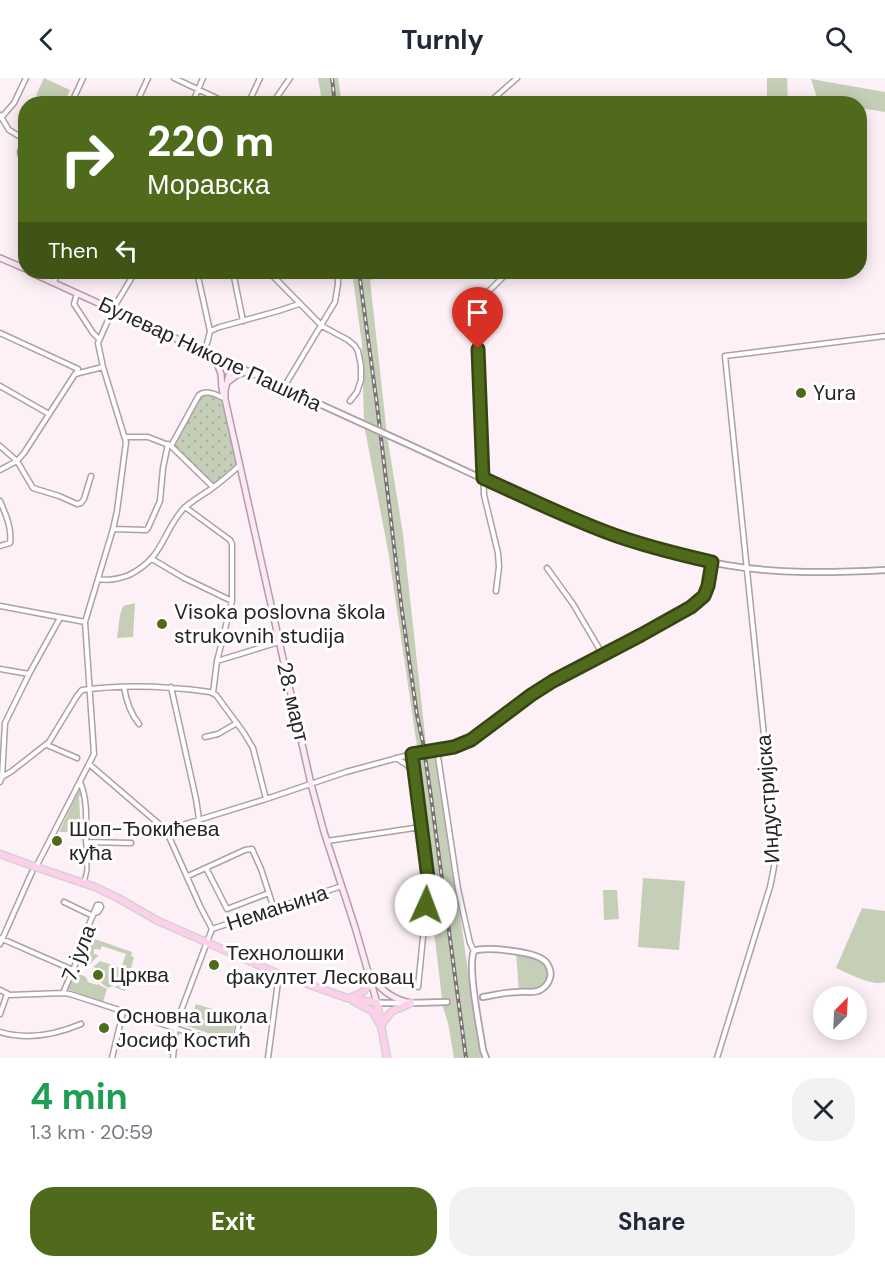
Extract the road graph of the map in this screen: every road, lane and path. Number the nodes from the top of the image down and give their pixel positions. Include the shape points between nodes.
1 (26, 78) edge
2 (83, 78) edge
3 (148, 78) edge
4 (174, 78) edge
5 (203, 78) edge
6 (260, 78) edge
7 (290, 78) edge
8 (517, 78) edge
9 (198, 90) junction
10 (75, 96) edge
11 (140, 96) edge
12 (195, 96) edge
13 (211, 96) edge
14 (252, 96) edge
15 (278, 96) edge
16 (497, 96) edge
17 (0, 118) edge
18 (18, 135) edge
19 (0, 258) edge
20 (18, 266) edge
21 (47, 279) edge
22 (55, 279) edge
23 (131, 279) edge
24 (199, 279) edge
25 (234, 279) edge
26 (276, 279) edge
27 (338, 279) edge
28 (500, 279) edge
29 (54, 282) junction
30 (77, 293) junction
31 (300, 304) junction
32 (113, 309) junction
33 (243, 321) junction
34 (322, 326) junction
35 (210, 331) junction
36 (0, 333) edge
37 (885, 336) edge
38 (99, 339) junction
39 (204, 351) junction
40 (214, 355) junction
41 (232, 364) junction
42 (103, 367) junction
43 (250, 371) junction
44 (75, 374) junction
45 (225, 380) junction
46 (0, 386) edge
47 (284, 387) junction
48 (225, 398) junction
49 (350, 401) dead end
50 (49, 414) junction
51 (125, 437) junction
52 (169, 445) junction
53 (0, 446) edge
54 (17, 461) junction
55 (239, 466) junction
56 (0, 470) edge
57 (91, 476) dead end
58 (483, 478) junction
59 (213, 487) junction
60 (0, 501) edge
61 (185, 507) junction
62 (113, 529) junction
63 (0, 546) edge
64 (152, 559) junction
65 (712, 562) junction
66 (547, 568) dead end
67 (747, 568) junction
68 (885, 570) edge
69 (98, 579) junction
70 (496, 591) dead end
71 (232, 601) junction
72 (0, 606) edge
73 (60, 618) junction
74 (85, 622) junction
75 (279, 642) junction
76 (603, 654) junction
77 (217, 661) junction
78 (0, 669) edge
79 (29, 674) junction
80 (123, 687) junction
81 (171, 687) junction
82 (90, 689) junction
83 (213, 693) junction
84 (237, 723) junction
85 (139, 724) dead end
86 (2, 726) edge
87 (205, 738) dead end
88 (47, 745) junction
89 (437, 750) junction
90 (412, 754) junction
91 (77, 758) dead end
92 (396, 758) junction
93 (89, 764) junction
94 (414, 774) junction
95 (0, 779) edge
96 (80, 782) junction
97 (311, 784) junction
98 (266, 799) junction
99 (200, 819) junction
100 (421, 827) junction
101 (166, 830) junction
102 (327, 841) junction
103 (86, 842) junction
104 (131, 843) dead end
105 (0, 854) edge
106 (206, 868) junction
107 (34, 870) junction
108 (188, 876) junction
109 (84, 883) junction
110 (342, 886) junction
111 (269, 893) junction
112 (64, 902) dead end
113 (274, 909) junction
114 (212, 929) junction
115 (1, 938) edge
116 (0, 944) edge
117 (207, 944) junction
118 (474, 951) junction
119 (73, 970) junction
120 (279, 974) junction
121 (370, 974) junction
122 (418, 987) dead end
123 (0, 990) edge
124 (63, 993) junction
125 (7, 994) junction
126 (483, 997) tunnel mouth
127 (347, 998) junction
128 (447, 1002) tunnel mouth
129 (377, 1003) junction
130 (411, 1004) junction
131 (123, 1012) junction
132 (0, 1014) edge
133 (239, 1022) dead end
134 (81, 1024) dead end
135 (381, 1025) junction
136 (175, 1028) junction
137 (0, 1032) edge
138 (112, 1058) edge
139 (173, 1058) edge
140 (268, 1058) edge
141 (387, 1058) edge
142 (486, 1058) edge
143 (717, 1058) edge

1 - 17 street via 14,103
2 - 10 street
3 - 11 street
4 - 9 street
5 - 9 street
6 - 14 street
7 - 15 street
8 - 16 street
9 - 12 street
9 - 13 street
17 - 18 street
19 - 20 main road
21 - 29 main road, Булевар Николе Пашића
22 - 29 street
23 - 32 street
24 - 35 street
25 - 33 street
26 - 31 street
27 - 34 street via 337,299
28 - 58 street via 481,306 478,363
29 - 30 main road, Булевар Николе Пашића
30 - 32 main road, Булевар Николе Пашића
30 - 38 street via 74,304
31 - 33 street
31 - 34 street
32 - 38 street
32 - 39 main road, Булевар Николе Пашића
33 - 35 street
34 - 47 street
34 - 49 street via 348,340 358,351 361,380
35 - 39 street
36 - 44 street via 78,369
37 - 67 street, Индустријска via 725,356
38 - 42 street
39 - 40 main road, Булевар Николе Пашића
40 - 41 main road, Булевар Николе Пашића
40 - 45 main road, 28. март
41 - 43 street, Булевар Николе Пашића
41 - 45 main road, 28. март
42 - 44 street
42 - 51 street
43 - 45 main road
43 - 47 street, Булевар Николе Пашића
44 - 50 street
45 - 48 main road, 28. март
46 - 50 street
47 - 58 street, Булевар Николе Пашића, bridge
48 - 52 street via 208,392 199,395
48 - 55 main road, 28. март
50 - 54 street
51 - 52 street via 148,437
51 - 62 street
52 - 59 street
52 - 62 street via 160,501 147,530
53 - 54 street
54 - 56 street
54 - 57 street via 33,488 77,504 84,499
55 - 59 street
55 - 75 main road, 28. март
58 - 65 street, Булевар Николе Пашића via 607,532
58 - 70 street via 498,553
59 - 61 street
60 - 63 street via 11,536 10,543
61 - 64 street
61 - 71 street via 231,542
62 - 69 street
64 - 69 street via 123,577
64 - 71 street
65 - 67 street, Булевар Николе Пашића
65 - 76 street via 704,596 691,607
66 - 76 street
67 - 68 street, Булевар Николе Пашића
67 - 143 street, Индустријска via 775,846 770,887
69 - 74 street
71 - 77 street
72 - 73 street
73 - 74 street
73 - 79 street
74 - 82 street
75 - 77 street
75 - 97 main road, 28. март
76 - 89 street via 531,695 471,740
77 - 83 street
78 - 79 street
79 - 86 street
80 - 81 street
80 - 82 street
80 - 85 street
81 - 83 street
81 - 99 street
82 - 88 street via 77,696
82 - 93 street via 94,750
83 - 84 street
84 - 87 street
84 - 98 street via 253,748
86 - 95 street
88 - 91 street
88 - 95 street
89 - 90 street
89 - 118 street via 458,889
90 - 92 street
90 - 94 street
92 - 94 street
92 - 97 street
93 - 96 street
93 - 101 street
94 - 100 street
96 - 103 street via 84,791
96 - 107 street
97 - 98 street
97 - 102 main road, 28. март
98 - 99 street
99 - 101 street
100 - 102 street
100 - 122 street via 428,888
101 - 108 street
102 - 110 main road, 28. март
103 - 104 street
103 - 109 street
105 - 107 main road
106 - 108 street
106 - 111 street via 227,909
106 - 111 street via 252,849
107 - 109 main road
107 - 115 street
108 - 114 street
109 - 117 main road
110 - 113 street, Немањина
110 - 121 main road, 28. март
111 - 113 street
112 - 119 street, 7. јула via 93,915
113 - 114 street, Немањина
114 - 117 street
115 - 116 street
115 - 119 street
117 - 120 main road
117 - 136 street
118 - 126 street via 496,949 541,957 551,973 549,982 538,991
118 - 142 street via 471,962
119 - 124 street, 7. јула
120 - 127 main road
120 - 140 street
121 - 127 main road via 364,992
121 - 129 main road, 28. март
121 - 130 main road via 385,992
123 - 125 street
124 - 125 street
124 - 131 street
125 - 132 street
127 - 129 main road
127 - 135 main road via 372,1011
128 - 130 street
129 - 130 street
129 - 135 main road
130 - 135 main road via 391,1012
131 - 136 street
131 - 138 street
133 - 136 street via 236,1040 230,1046
134 - 137 street via 28,1037
135 - 141 main road
136 - 139 street

